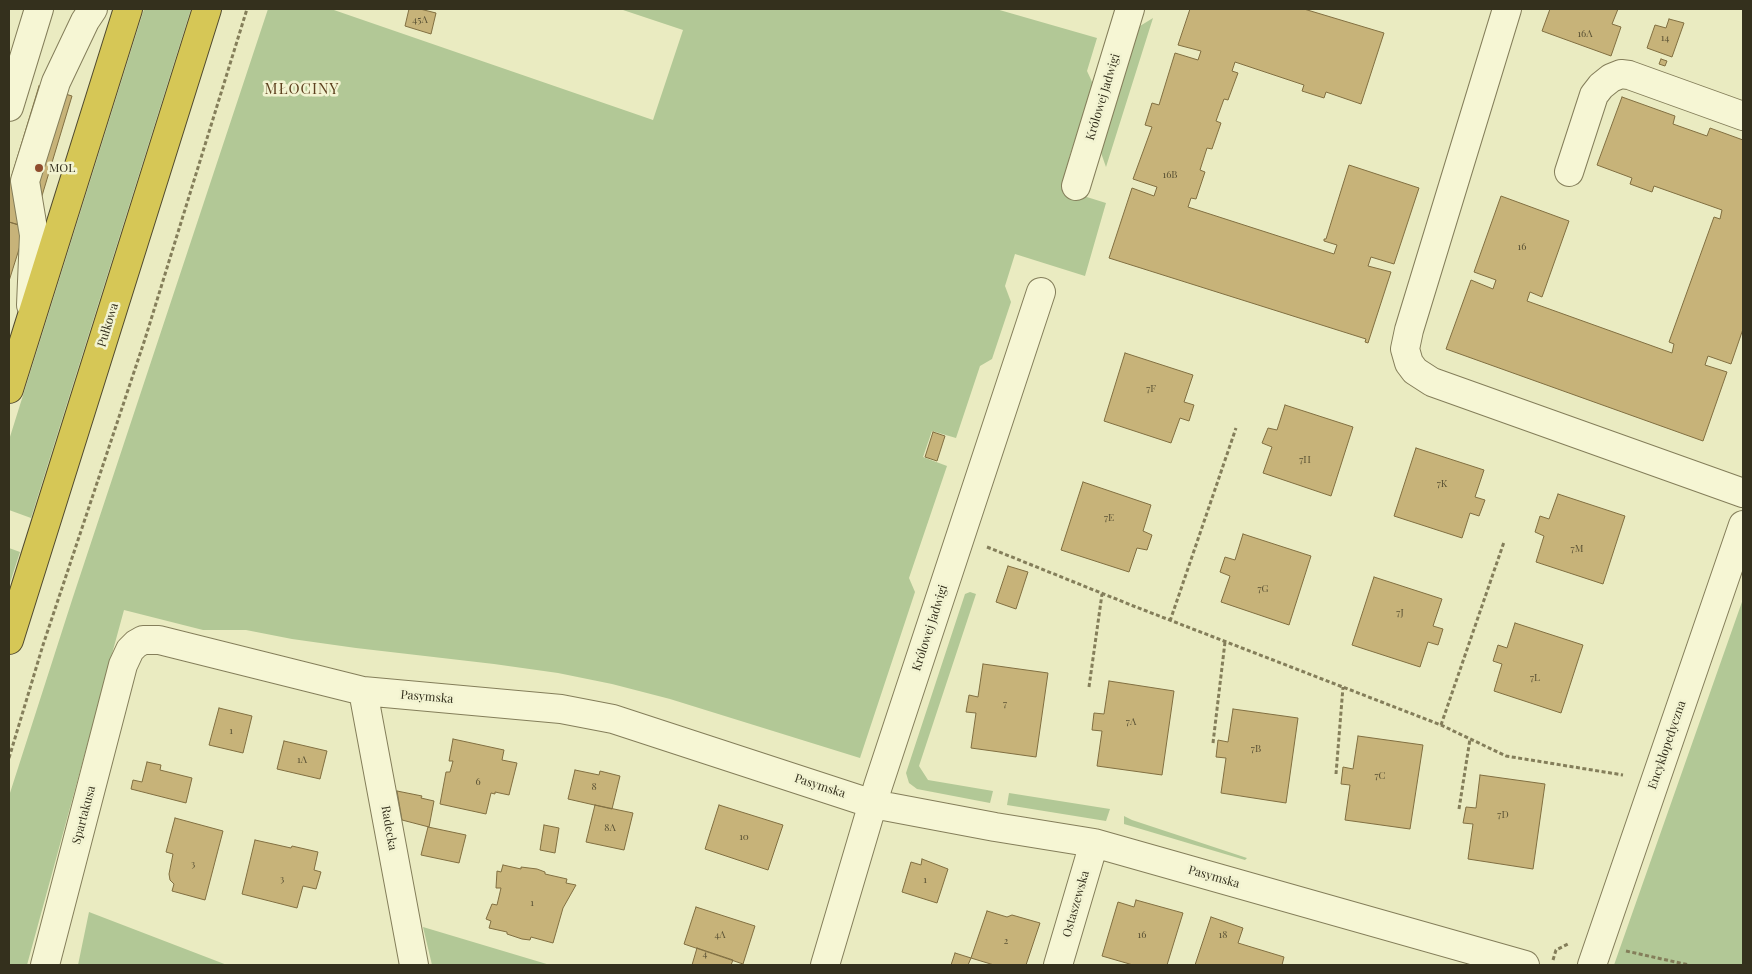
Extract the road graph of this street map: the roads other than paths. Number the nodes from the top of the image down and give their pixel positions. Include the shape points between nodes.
1 (40, 9) edge
2 (93, 9) edge
3 (128, 9) edge
4 (207, 9) edge
5 (1130, 9) edge
6 (1507, 9) edge
7 (9, 108) edge
8 (1743, 116) edge
9 (1569, 172) dead end
10 (1076, 186) dead end
11 (1041, 292) dead end
12 (30, 322) junction
13 (9, 389) edge
14 (1743, 493) edge
15 (1743, 525) edge
16 (9, 640) edge
17 (123, 665) joint
18 (364, 691) junction
19 (873, 804) junction
20 (1094, 843) junction
21 (1595, 955) edge
22 (45, 965) edge
23 (414, 965) edge
24 (826, 965) edge
25 (1058, 965) edge
26 (1525, 965) edge

1 - 7 street
2 - 12 street via 56,82 25,181 34,235
3 - 12 highway
4 - 16 highway, Pułkowa
5 - 10 street, Królowej Jadwigi
6 - 14 street via 1409,330 1405,349 1409,363 1432,382
8 - 9 street via 1621,74 1611,78 1594,95
11 - 19 street, Królowej Jadwigi
12 - 13 highway
15 - 21 street, Encyklopedyczna
17 - 18 street, Pasymska via 136,644 143,640 159,640
17 - 22 street, Spartakusa
18 - 19 street, Pasymska via 561,710 613,719
18 - 23 street, Radecka
19 - 20 street, Pasymska
19 - 24 street, Królowej Jadwigi
20 - 25 street, Ostaszewska
20 - 26 street, Pasymska

